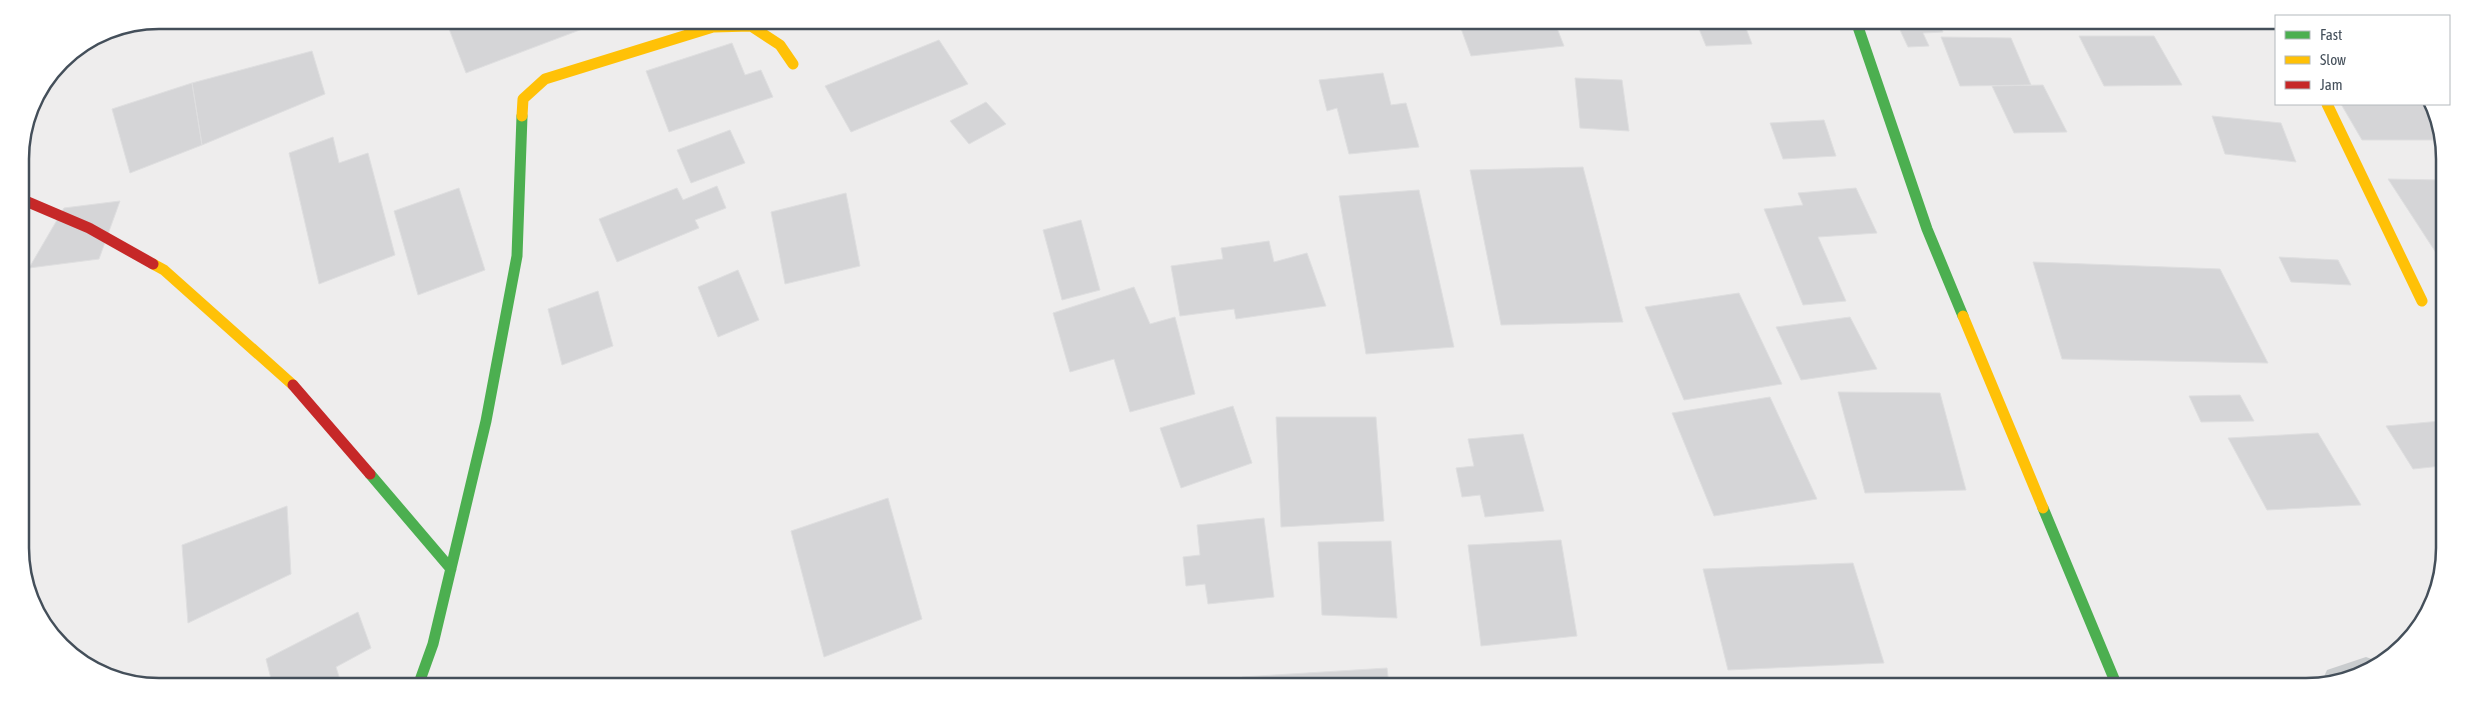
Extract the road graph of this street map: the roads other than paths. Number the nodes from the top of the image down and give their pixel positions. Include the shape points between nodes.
1 (707, 29) edge
2 (756, 29) edge
3 (1859, 29) edge
4 (793, 64) dead end
5 (2327, 105) edge
6 (29, 202) edge
7 (2422, 302) dead end
8 (451, 569) junction
9 (421, 678) edge
10 (2113, 678) edge

1 - 8 street via 545,79 523,99 518,256 486,421
2 - 4 street via 780,45
3 - 10 street via 1928,229
5 - 7 street
6 - 8 street via 89,228 164,270 286,376
8 - 9 street via 433,644

